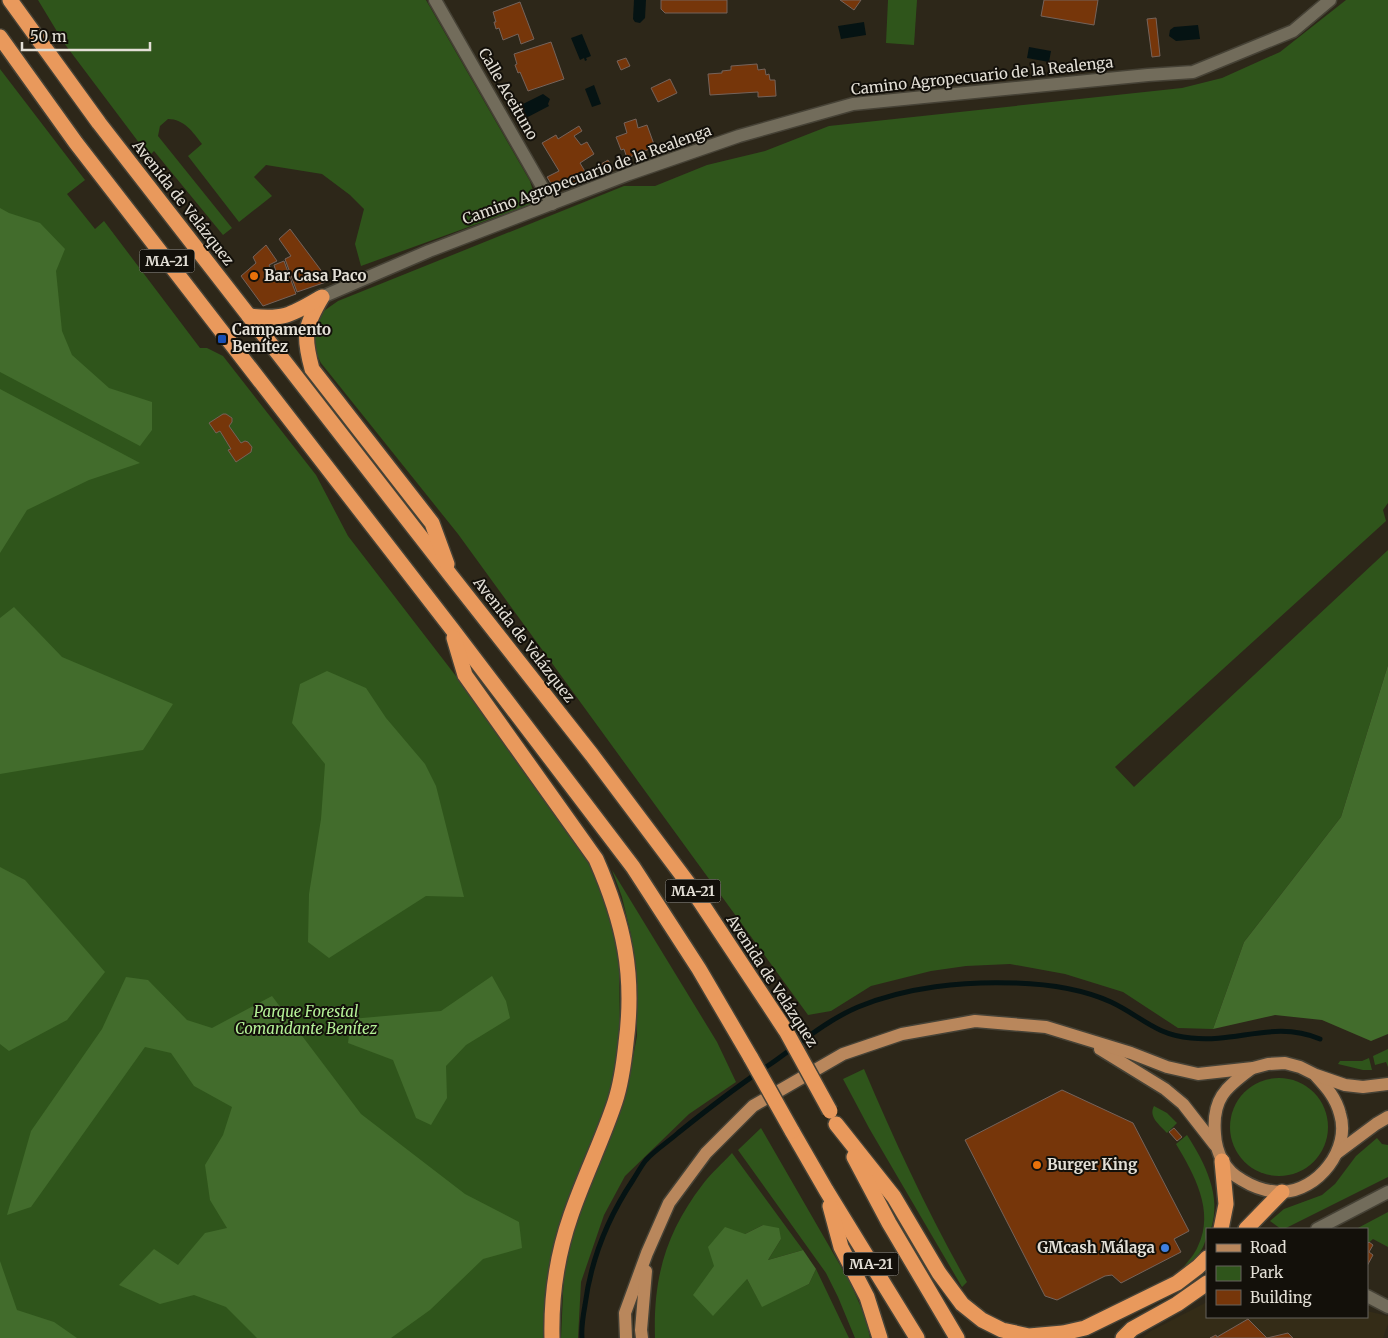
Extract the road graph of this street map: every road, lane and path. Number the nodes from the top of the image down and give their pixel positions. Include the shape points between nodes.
1 (10, 0) edge
2 (435, 0) edge
3 (1330, 0) edge
4 (0, 37) edge
5 (552, 204) junction
6 (322, 297) junction
7 (249, 316) junction
8 (452, 578) junction
9 (452, 629) junction
10 (1086, 1040) junction
11 (1253, 1068) junction
12 (1316, 1075) junction
13 (1388, 1084) edge
14 (1388, 1117) edge
15 (833, 1118) junction
16 (1215, 1145) junction
17 (1337, 1153) junction
18 (1222, 1161) junction
19 (826, 1190) junction
20 (1282, 1192) junction
21 (1388, 1192) edge
22 (1221, 1228) edge
23 (1247, 1228) edge
24 (1319, 1228) edge
25 (647, 1253) junction
26 (1206, 1259) edge
27 (1206, 1284) edge
28 (1206, 1290) edge
29 (1368, 1296) edge
30 (1177, 1304) junction
31 (1388, 1306) edge
32 (552, 1338) edge
33 (626, 1338) edge
34 (642, 1338) edge
35 (880, 1338) edge
36 (917, 1338) edge
37 (957, 1338) edge
38 (1123, 1338) edge

1 - 7 highway, Avenida de Velázquez / MA-21 via 99,123
2 - 5 street, Calle Aceituno
3 - 5 street, Camino Agropecuario de la Realenga via 1293,31 1193,72 853,104 740,136
4 - 9 highway, MA-21 via 76,143
5 - 6 street, Camino Agropecuario de la Realenga via 429,251
6 - 7 highway via 291,315 269,319
6 - 8 highway via 307,326 306,346 312,369 432,523
7 - 8 highway, Avenida de Velázquez / MA-21
8 - 15 highway, Avenida de Velázquez / MA-21, bridge via 688,883 786,1032
9 - 19 highway, MA-21, bridge via 633,867 698,969
9 - 32 highway via 465,675 596,860 621,927 629,968 630,1013 625,1057 615,1101 570,1216 562,1245 555,1281
10 - 11 main road via 1198,1074
10 - 16 main road via 1165,1089 1183,1104
10 - 25 main road via 1046,1026 975,1021 902,1034 843,1054 754,1106 706,1152 669,1203
11 - 12 main road via 1285,1063
11 - 16 main road via 1230,1084 1222,1095 1214,1118
12 - 13 main road via 1345,1085
12 - 17 main road via 1332,1094 1341,1116
14 - 17 main road
15 - 26 highway via 894,1197 939,1273 962,1304 982,1320 1002,1330 1029,1336 1063,1334 1085,1328 1177,1283
15 - 37 highway, Avenida de Velázquez / MA-21 via 889,1223
16 - 18 main road
17 - 20 main road via 1320,1175 1307,1184
18 - 20 main road via 1235,1176 1256,1188
18 - 22 highway via 1226,1204
19 - 35 highway via 841,1247 867,1297
19 - 36 highway, MA-21
20 - 23 highway
21 - 24 street
25 - 33 main road via 625,1313
25 - 34 main road
27 - 30 highway
28 - 30 street
29 - 31 street
30 - 38 highway via 1132,1329

